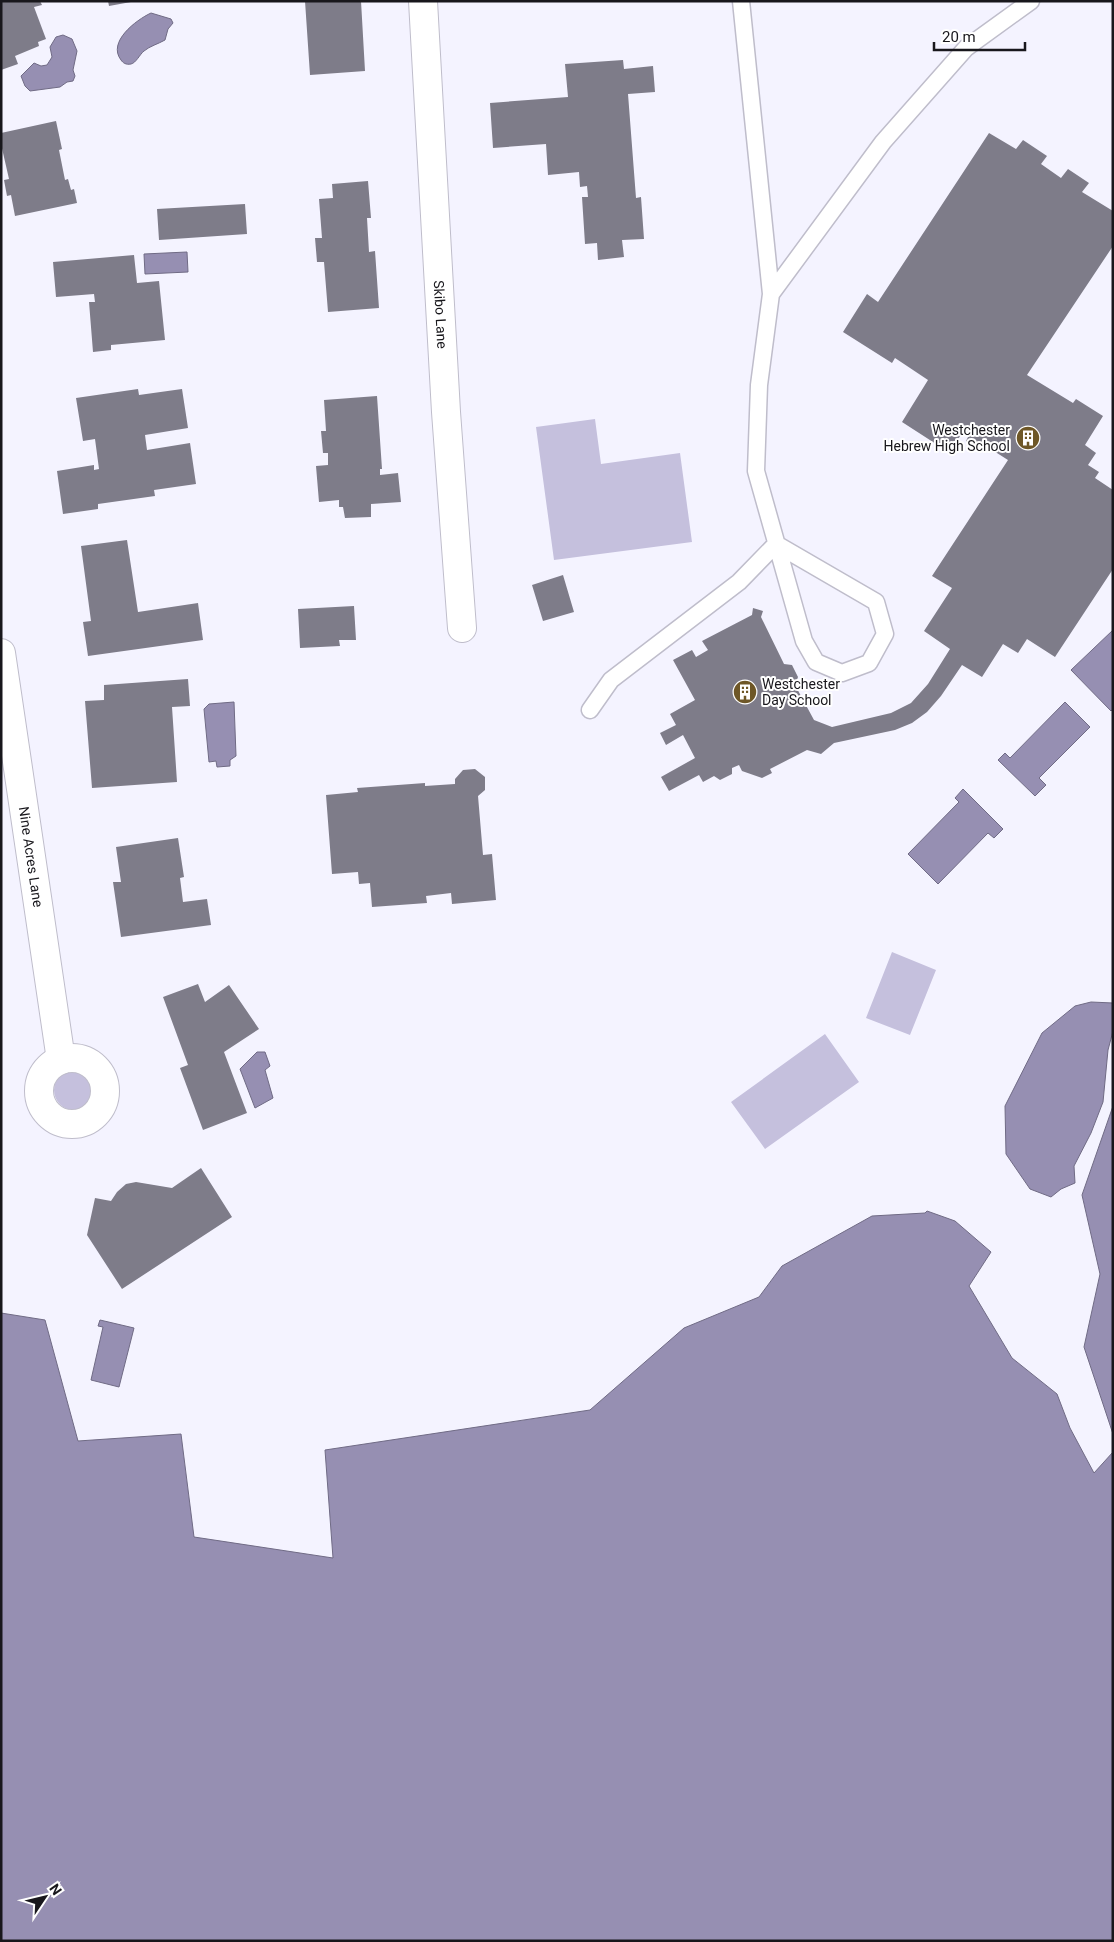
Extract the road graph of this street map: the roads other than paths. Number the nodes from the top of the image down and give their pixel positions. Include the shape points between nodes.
1 (423, 1) edge
2 (741, 1) edge
3 (1031, 1) edge
4 (771, 294) junction
5 (776, 544) junction
6 (462, 628) dead end
7 (1, 653) edge
8 (590, 710) dead end
9 (60, 1060) dead end

1 - 6 street, Skibo Lane via 446,412
2 - 4 lane
3 - 4 lane via 966,48 883,142
4 - 5 lane via 759,385 756,471
5 - 5 lane via 876,602 885,634 869,663 842,673 816,662 804,641
5 - 8 lane via 739,582 611,680
7 - 9 street, Nine Acres Lane

